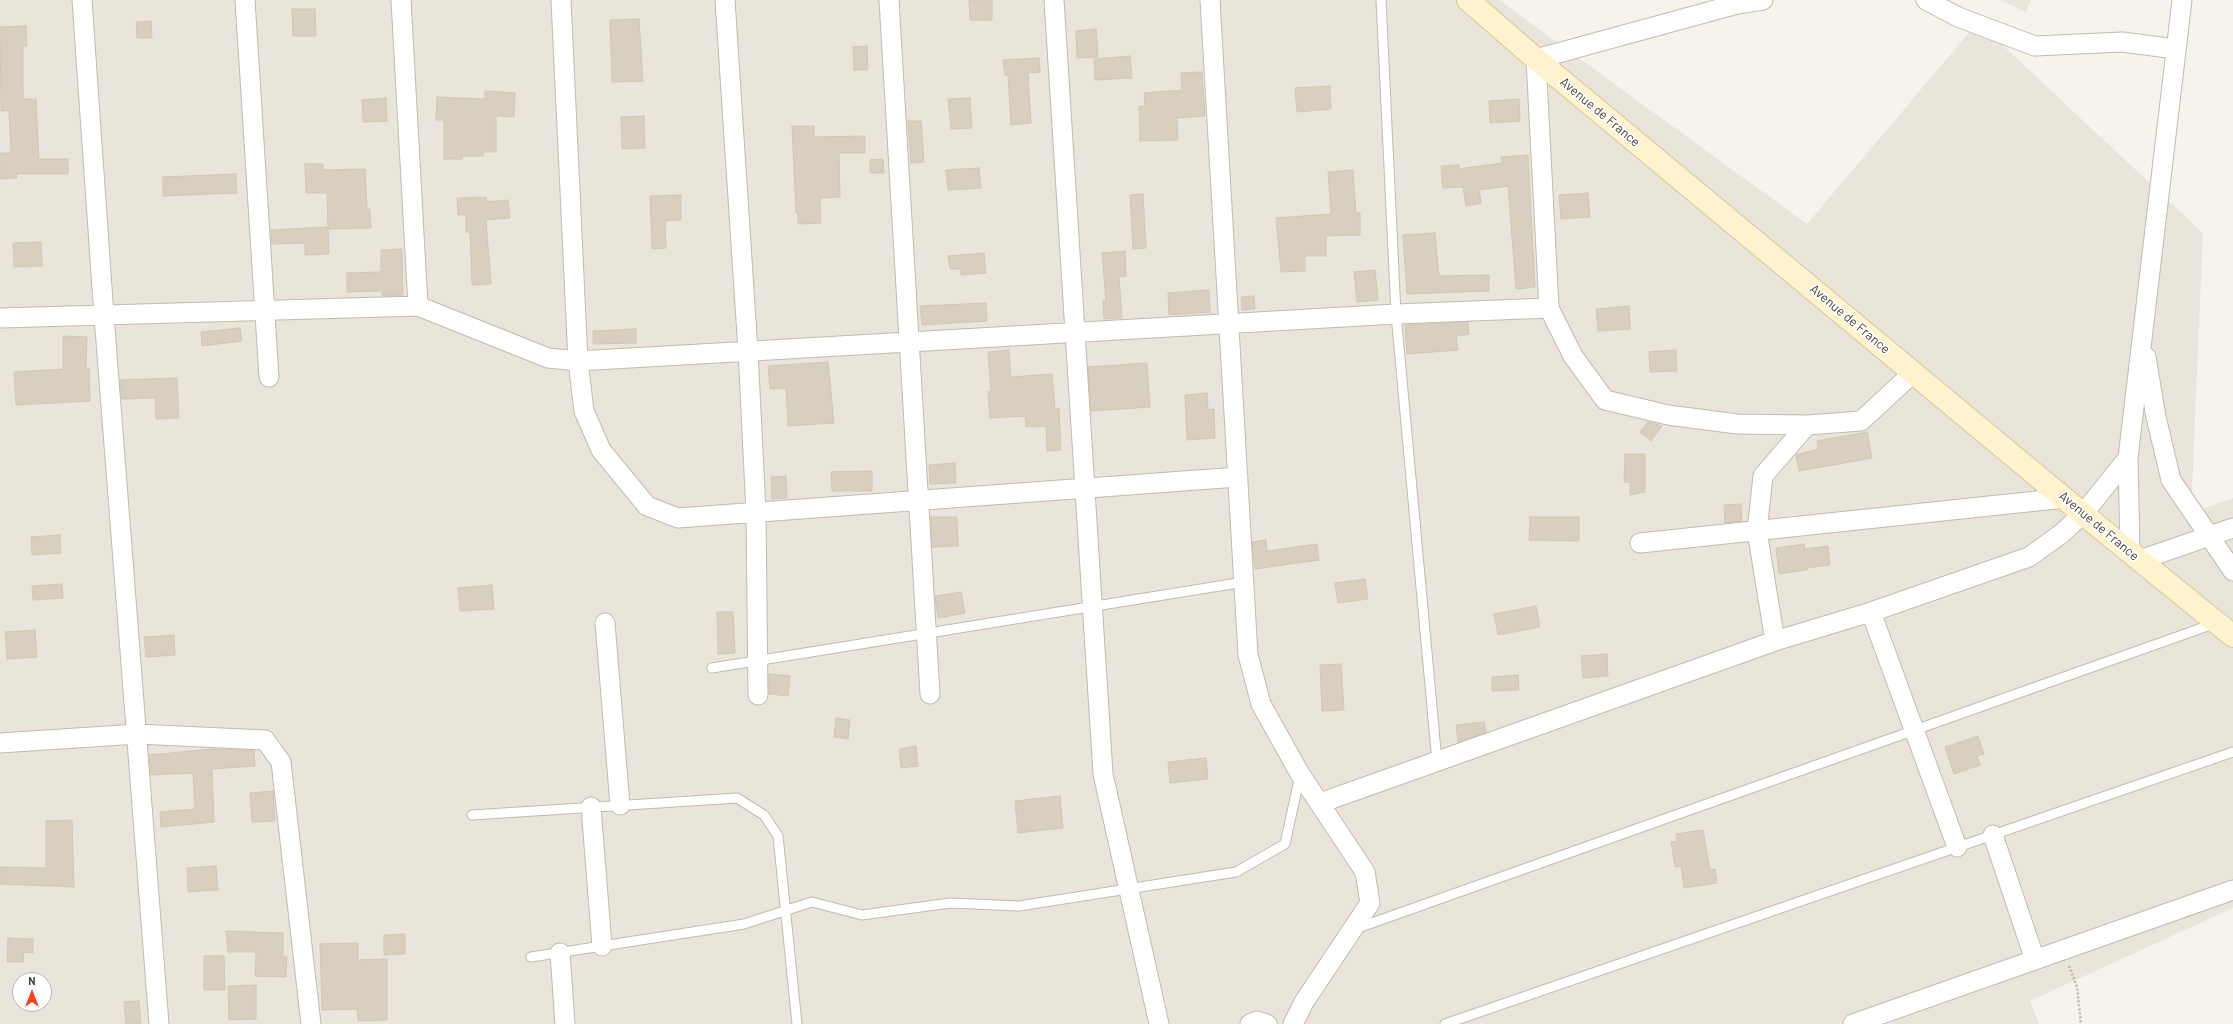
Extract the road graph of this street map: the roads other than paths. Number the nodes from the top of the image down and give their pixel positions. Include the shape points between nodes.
1 (82, 0) edge
2 (245, 0) edge
3 (401, 0) edge
4 (561, 0) edge
5 (725, 0) edge
6 (890, 0) edge
7 (1054, 0) edge
8 (1210, 0) edge
9 (1381, 0) edge
10 (1468, 0) edge
11 (1762, 0) edge
12 (1926, 0) edge
13 (2182, 0) edge
14 (2176, 49) junction
15 (1536, 59) junction
16 (418, 306) junction
17 (1549, 308) junction
18 (265, 311) junction
19 (1396, 314) junction
20 (104, 316) junction
21 (0, 318) edge
22 (1230, 324) junction
23 (1076, 332) junction
24 (2142, 335) junction
25 (908, 342) junction
26 (748, 351) junction
27 (578, 361) junction
28 (1914, 372) junction
29 (269, 376) dead end
30 (1807, 425) junction
31 (2128, 458) junction
32 (1238, 477) junction
33 (1085, 488) junction
34 (2065, 498) junction
35 (918, 500) junction
36 (756, 512) junction
37 (2083, 514) junction
38 (2233, 528) edge
39 (1757, 531) junction
40 (2209, 536) junction
41 (1640, 543) dead end
42 (2135, 556) junction
43 (2233, 571) edge
44 (1244, 582) junction
45 (1093, 607) junction
46 (1871, 612) junction
47 (605, 623) dead end
48 (2225, 629) edge
49 (926, 634) junction
50 (1775, 641) junction
51 (758, 661) junction
52 (712, 668) dead end
53 (930, 694) dead end
54 (758, 695) dead end
55 (1914, 730) junction
56 (136, 734) junction
57 (0, 743) edge
58 (2233, 752) edge
59 (1437, 762) junction
60 (1300, 774) junction
61 (1320, 804) junction
62 (620, 806) junction
63 (591, 807) junction
64 (472, 815) dead end
65 (1992, 835) junction
66 (1957, 847) junction
67 (1128, 889) junction
68 (2233, 890) edge
69 (786, 910) junction
70 (1352, 930) junction
71 (602, 946) junction
72 (560, 953) junction
73 (531, 957) dead end
74 (2035, 960) junction
75 (159, 1024) edge
76 (311, 1024) edge
77 (565, 1024) edge
78 (797, 1024) edge
79 (1159, 1024) edge
80 (1250, 1024) edge
81 (1267, 1024) edge
82 (1293, 1024) edge
83 (1445, 1024) edge
84 (1853, 1024) edge

1 - 20 street
2 - 18 street
3 - 16 street
4 - 27 street
5 - 26 street
6 - 25 street
7 - 23 street
8 - 22 street
9 - 19 lane
10 - 15 main road, Avenue de France
11 - 15 street via 1736,4
12 - 14 street via 1958,17 2035,46 2122,42
13 - 14 street
14 - 24 street
15 - 17 street
15 - 28 main road, Avenue de France
16 - 18 street
16 - 27 street via 548,358
17 - 19 street
17 - 30 street via 1573,356 1605,400 1668,415 1737,424
18 - 20 street
18 - 29 street
19 - 22 street
19 - 59 lane
20 - 21 street
20 - 56 street
22 - 23 street
22 - 32 street
23 - 25 street
23 - 33 street
24 - 31 street
24 - 40 street via 2156,417 2171,480
25 - 26 street
25 - 35 street
26 - 27 street
26 - 36 street
27 - 36 street via 584,411 601,450 647,506 678,518
28 - 30 street via 1861,421
28 - 34 main road, Avenue de France
30 - 39 street via 1762,476
31 - 37 street
31 - 42 street
32 - 33 street
32 - 44 street
33 - 35 street
33 - 45 street
34 - 37 main road, Avenue de France
34 - 39 street
35 - 36 street
35 - 49 street
36 - 51 street
37 - 42 main road, Avenue de France
37 - 46 street via 2029,557
38 - 40 street
39 - 41 street
39 - 50 street
40 - 42 street
40 - 43 street
42 - 48 main road, Avenue de France
44 - 45 lane
44 - 60 street via 1248,655 1262,704
45 - 49 lane
45 - 67 street via 1103,774
46 - 50 street
46 - 55 street
47 - 62 street
48 - 55 lane
49 - 51 lane
49 - 53 street
50 - 59 street
51 - 52 lane
51 - 54 street
55 - 66 street
55 - 70 lane
56 - 57 street
56 - 75 street
56 - 76 street via 265,740 281,762
58 - 65 lane
59 - 61 street
60 - 61 street
60 - 67 lane via 1285,844 1236,872
61 - 70 street via 1365,872 1370,903
62 - 63 lane
62 - 69 lane via 737,798 764,815 778,836
63 - 64 lane
63 - 71 street
65 - 66 lane
65 - 74 street
66 - 83 lane
67 - 69 lane via 1019,906 950,903 862,915 812,902
67 - 79 street
68 - 74 street
69 - 71 lane via 744,924
69 - 78 lane
70 - 82 street via 1304,1002
71 - 72 lane
72 - 73 lane
72 - 77 street
74 - 84 street
80 - 81 street via 1257,1021

